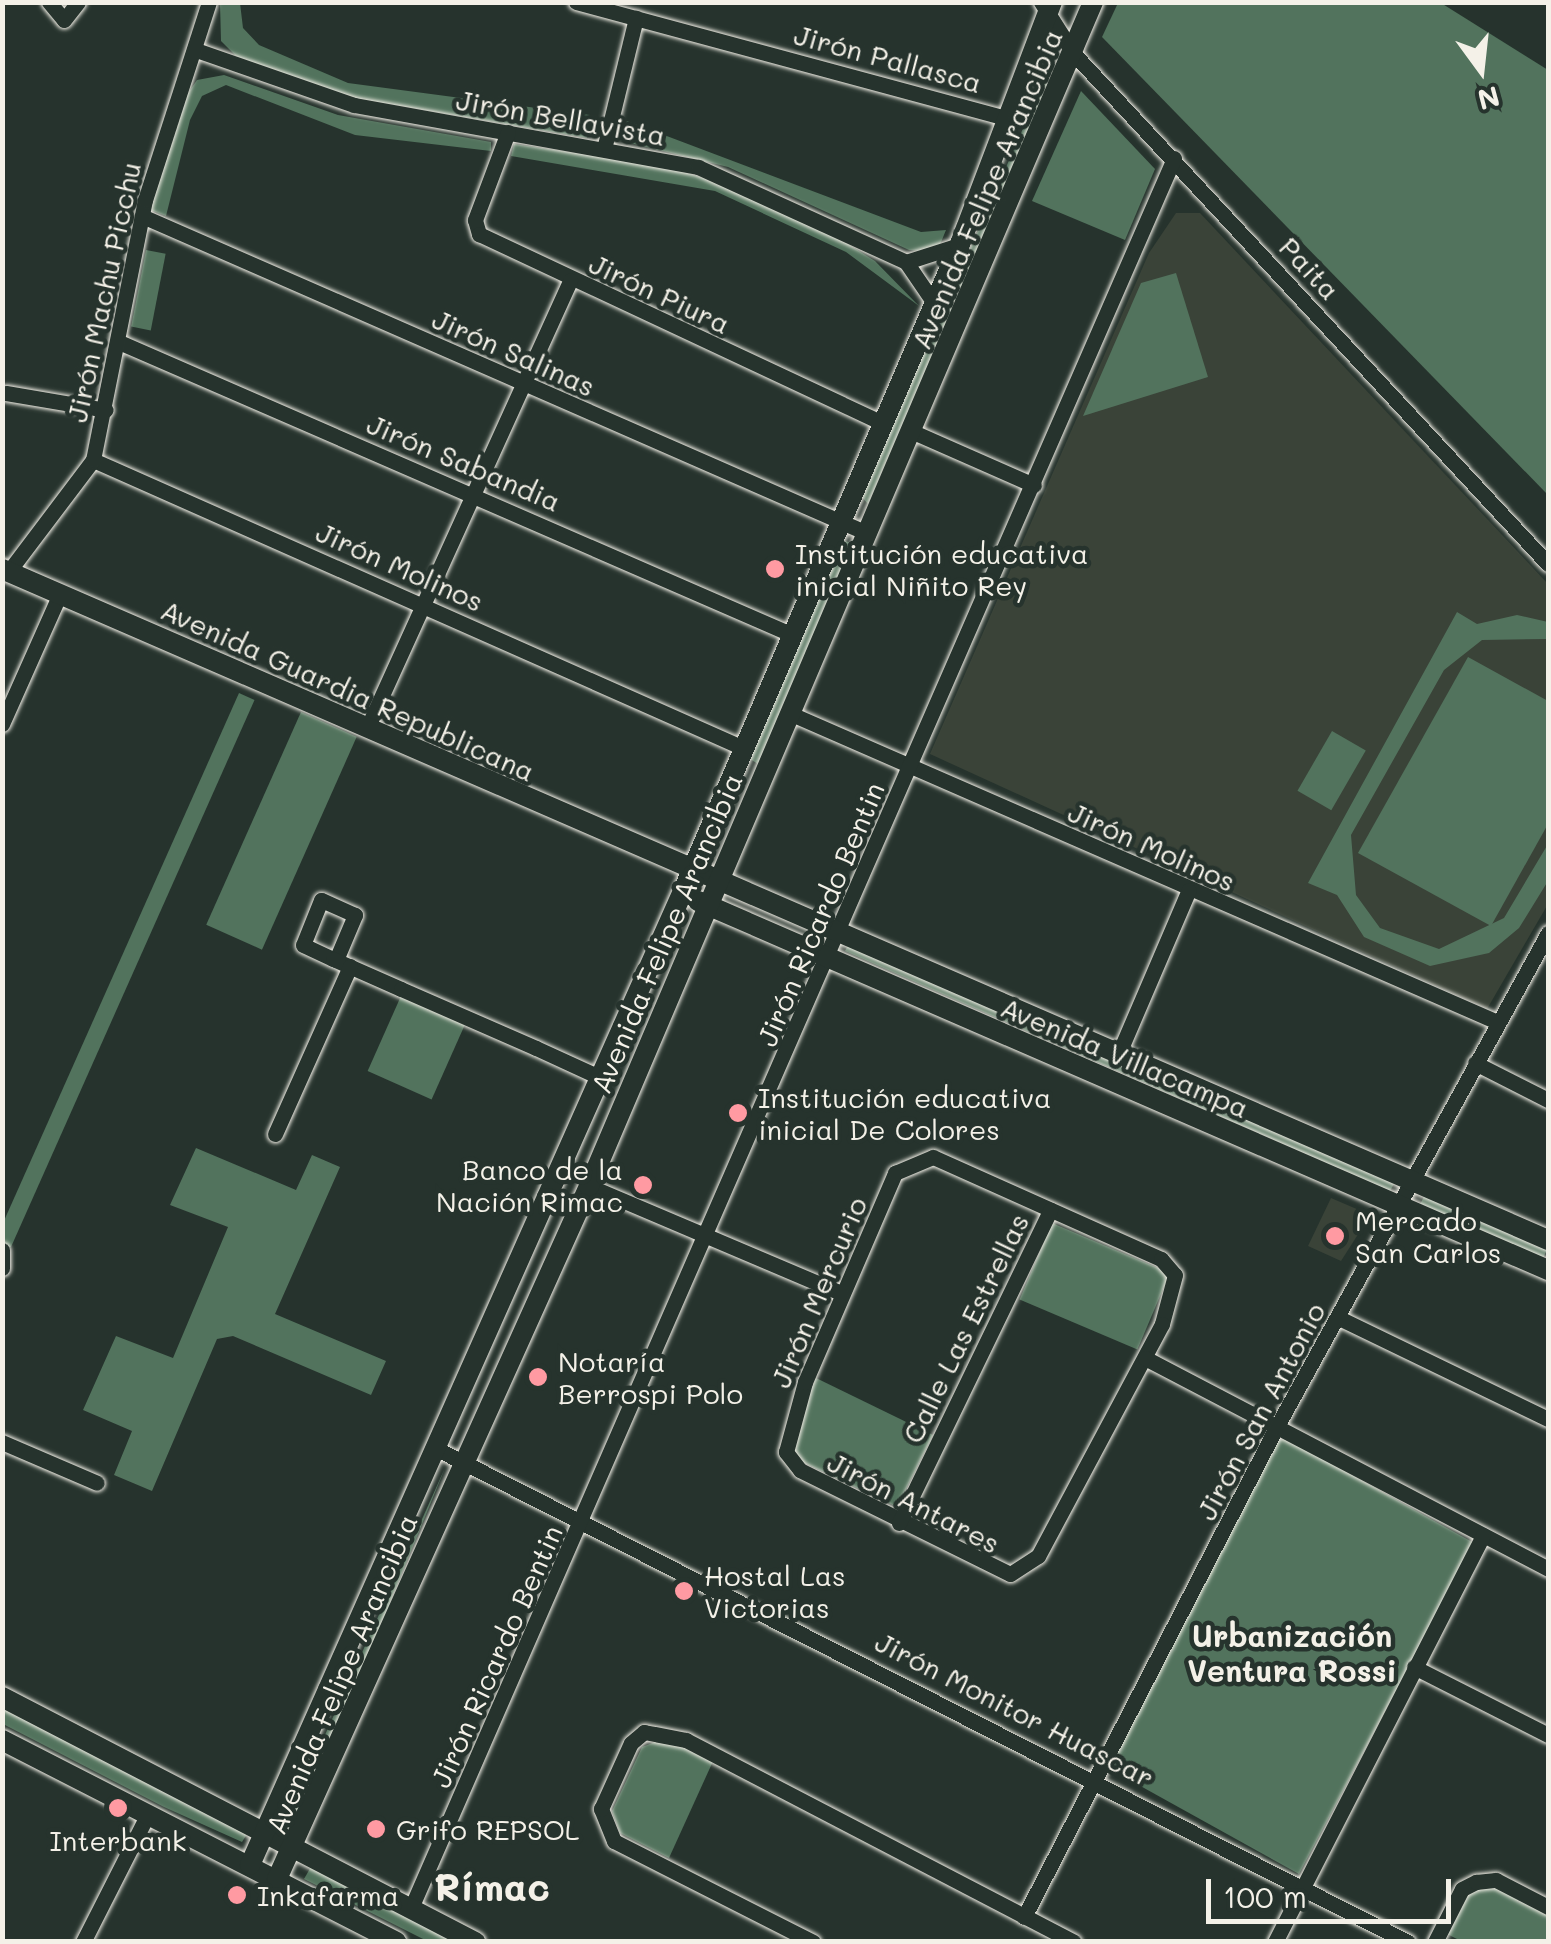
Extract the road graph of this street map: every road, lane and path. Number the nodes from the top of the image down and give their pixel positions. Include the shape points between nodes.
1 (49, 2) edge
2 (78, 2) edge
3 (209, 2) edge
4 (576, 2) edge
5 (1093, 2) edge
6 (1044, 5) edge
7 (636, 18) junction
8 (196, 50) junction
9 (1074, 54) junction
10 (1010, 119) junction
11 (508, 132) junction
12 (604, 145) junction
13 (1174, 158) junction
14 (142, 216) junction
15 (960, 244) junction
16 (906, 262) junction
17 (570, 280) junction
18 (934, 303) junction
19 (119, 342) junction
20 (520, 382) junction
21 (6, 392) dead end
22 (106, 410) junction
23 (881, 422) junction
24 (913, 432) junction
25 (93, 460) junction
26 (1034, 484) junction
27 (474, 493) junction
28 (836, 520) junction
29 (867, 533) junction
30 (1548, 564) edge
31 (6, 570) edge
32 (60, 594) junction
33 (424, 604) junction
34 (786, 632) junction
35 (789, 713) junction
36 (2, 724) edge
37 (369, 724) junction
38 (739, 746) junction
39 (910, 768) junction
40 (721, 877) junction
41 (688, 879) junction
42 (1189, 890) junction
43 (704, 908) junction
44 (838, 928) junction
45 (1548, 933) edge
46 (827, 960) junction
47 (1496, 1021) junction
48 (1119, 1053) junction
49 (1475, 1064) junction
50 (595, 1075) junction
51 (1548, 1100) edge
52 (275, 1134) dead end
53 (912, 1159) joint
54 (1411, 1180) junction
55 (589, 1186) junction
56 (1399, 1204) junction
57 (1050, 1210) junction
58 (708, 1236) junction
59 (1548, 1240) edge
60 (2, 1250) edge
61 (2, 1268) edge
62 (1548, 1270) edge
63 (841, 1293) junction
64 (1340, 1318) junction
65 (1145, 1358) junction
66 (1548, 1419) edge
67 (1276, 1428) junction
68 (2, 1442) edge
69 (435, 1448) junction
70 (786, 1452) joint
71 (464, 1457) junction
72 (97, 1483) dead end
73 (584, 1518) junction
74 (899, 1523) junction
75 (1483, 1535) junction
76 (1548, 1568) edge
77 (1414, 1668) junction
78 (2, 1697) edge
79 (1548, 1735) edge
80 (2, 1740) edge
81 (1095, 1778) junction
82 (148, 1816) junction
83 (266, 1833) junction
84 (296, 1848) junction
85 (250, 1865) junction
86 (277, 1879) junction
87 (1304, 1885) junction
88 (1548, 1907) edge
89 (411, 1908) junction
90 (1024, 1917) junction
91 (83, 1942) edge
92 (396, 1942) edge
93 (474, 1942) edge
94 (814, 1942) edge
95 (1074, 1942) edge
96 (1275, 1942) edge
97 (1408, 1942) edge
98 (1435, 1942) edge

1 - 2 street via 64,20
3 - 8 street, Jirón Machu Picchu
4 - 7 street, Jirón Pallasca
5 - 9 main road, Avenida Felipe Arancibia
6 - 9 street, Paita
6 - 10 main road, Avenida Felipe Arancibia
7 - 10 street, Jirón Pallasca
7 - 12 street
8 - 11 street, Jirón Bellavista via 354,106
8 - 14 street, Jirón Machu Picchu
9 - 13 street, Paita
9 - 24 main road, Avenida Felipe Arancibia
10 - 15 main road, Avenida Felipe Arancibia
11 - 12 street, Jirón Bellavista
11 - 17 street, Jirón Piura via 475,220 480,234
12 - 16 street, Jirón Bellavista via 777,196
13 - 26 street, Jirón Ricardo Bentin
13 - 30 street, Paita
14 - 19 street, Jirón Machu Picchu
14 - 20 street, Jirón Salinas
15 - 16 street
15 - 18 main road, Avenida Felipe Arancibia
16 - 18 street, Jirón Bellavista
17 - 20 street
17 - 23 street, Jirón Piura
18 - 23 main road, Avenida Felipe Arancibia
19 - 22 street, Jirón Machu Picchu
19 - 27 street, Jirón Sabandia
20 - 27 street
20 - 28 street, Jirón Salinas
21 - 22 street
22 - 25 street, Jirón Machu Picchu
23 - 28 main road, Avenida Felipe Arancibia
24 - 26 street
24 - 29 main road, Avenida Felipe Arancibia
25 - 31 street, Jirón Machu Picchu
25 - 33 street, Jirón Molinos
26 - 39 street, Jirón Ricardo Bentin
27 - 33 street
27 - 34 street, Jirón Sabandia
28 - 29 street, Jirón Salinas
28 - 34 main road, Avenida Felipe Arancibia
29 - 35 main road, Avenida Felipe Arancibia
31 - 32 main road, Avenida Guardia Republicana
32 - 36 street
32 - 37 main road, Avenida Guardia Republicana
33 - 37 street
33 - 38 street, Jirón Molinos
34 - 38 main road, Avenida Felipe Arancibia
35 - 39 street, Jirón Molinos
35 - 40 main road, Avenida Felipe Arancibia
37 - 41 main road, Avenida Guardia Republicana via 671,864
38 - 41 main road, Avenida Felipe Arancibia
39 - 42 street, Jirón Molinos
39 - 44 street, Jirón Ricardo Bentin
40 - 41 main road, Avenida Villacampa
40 - 43 main road, Avenida Felipe Arancibia
40 - 44 main road, Avenida Villacampa
41 - 43 main road, Avenida Villacampa
41 - 50 main road, Avenida Felipe Arancibia
42 - 47 street, Jirón Molinos
42 - 48 street
43 - 46 main road, Avenida Villacampa
43 - 55 main road, Avenida Felipe Arancibia
44 - 46 street, Jirón Ricardo Bentin
44 - 48 main road, Avenida Villacampa
45 - 47 street, Jirón San Antonio
46 - 56 main road, Avenida Villacampa
46 - 58 street, Jirón Ricardo Bentin
47 - 49 street, Jirón San Antonio
48 - 54 main road, Avenida Villacampa
49 - 51 street
49 - 54 street, Jirón San Antonio
50 - 52 street via 343,963
50 - 69 main road, Avenida Felipe Arancibia
53 - 57 street, Jirón Antares via 933,1157
53 - 63 street, Jirón Mercurio via 895,1173
54 - 56 street, Jirón San Antonio
54 - 59 main road, Avenida Villacampa
55 - 58 street
55 - 71 main road, Avenida Felipe Arancibia
56 - 62 main road, Avenida Villacampa
56 - 64 street, Jirón San Antonio
57 - 65 street, Jirón Antares via 1172,1267 1174,1298
57 - 74 street, Calle Las Estrellas
58 - 63 street
58 - 73 street, Jirón Ricardo Bentin
60 - 61 street
63 - 70 street, Jirón Mercurio
64 - 66 street
64 - 67 street, Jirón San Antonio
65 - 67 street
65 - 74 street, Jirón Antares via 1026,1568 996,1574
67 - 75 street
67 - 81 street, Jirón San Antonio
68 - 72 street
69 - 71 street, Jirón Monitor Huascar
69 - 83 main road, Avenida Felipe Arancibia
70 - 74 street, Jirón Antares via 800,1470
71 - 73 street, Jirón Monitor Huascar
71 - 84 main road, Avenida Felipe Arancibia
73 - 81 street, Jirón Monitor Huascar
73 - 89 street, Jirón Ricardo Bentin
75 - 76 street
75 - 77 street
77 - 79 street
77 - 87 street
78 - 83 main road
80 - 82 main road
81 - 87 street, Jirón Monitor Huascar
81 - 90 street, Jirón San Antonio
82 - 85 main road
82 - 91 street
83 - 84 main road
83 - 85 main road, Avenida Felipe Arancibia
84 - 86 main road, Avenida Felipe Arancibia
84 - 89 main road
85 - 86 main road
86 - 92 main road
87 - 96 street
87 - 97 street, Jirón Monitor Huascar
88 - 98 street via 1496,1880 1476,1882 1462,1889
89 - 93 main road
90 - 94 street via 663,1732 632,1743 601,1809 614,1841
90 - 95 street

